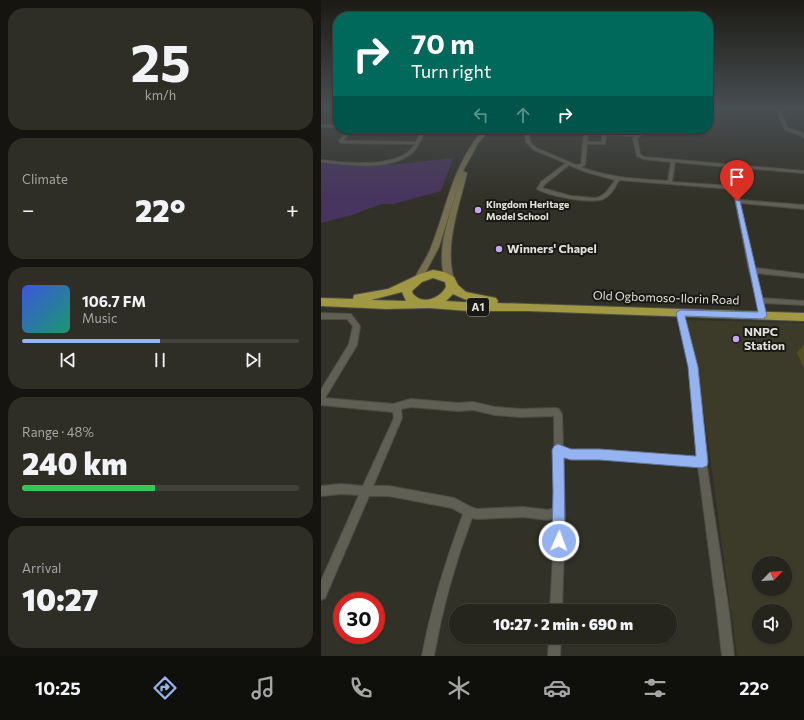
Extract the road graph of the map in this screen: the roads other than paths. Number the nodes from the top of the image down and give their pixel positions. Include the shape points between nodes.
1 (344, 138) edge
2 (420, 138) edge
3 (480, 138) edge
4 (485, 138) edge
5 (527, 138) edge
6 (585, 138) edge
7 (604, 138) edge
8 (636, 138) edge
9 (417, 143) junction
10 (585, 143) junction
11 (321, 161) edge
12 (673, 161) junction
13 (466, 162) junction
14 (569, 163) junction
15 (576, 166) junction
16 (731, 166) junction
17 (804, 172) edge
18 (618, 179) junction
19 (670, 183) junction
20 (458, 184) junction
21 (734, 188) junction
22 (737, 201) junction
23 (804, 207) edge
24 (753, 270) junction
25 (804, 276) edge
26 (416, 279) junction
27 (450, 282) junction
28 (759, 300) junction
29 (325, 302) edge
30 (804, 303) edge
31 (428, 304) junction
32 (527, 307) junction
33 (680, 313) junction
34 (321, 316) edge
35 (763, 316) junction
36 (804, 318) edge
37 (321, 397) edge
38 (321, 401) edge
39 (397, 407) junction
40 (558, 450) junction
41 (702, 462) junction
42 (321, 491) edge
43 (367, 492) junction
44 (469, 512) junction
45 (560, 512) junction
46 (321, 594) edge
47 (556, 604) edge
48 (555, 644) edge
49 (428, 656) edge
50 (554, 656) edge
51 (727, 656) edge

1 - 9 street via 342,142
2 - 9 street
3 - 13 street via 472,147
4 - 13 street
5 - 14 street via 535,149
6 - 10 street
7 - 10 street via 604,143
8 - 12 street via 639,157
9 - 11 street via 411,153 387,163
10 - 15 street via 583,164
12 - 16 street
12 - 19 street
13 - 20 street
14 - 15 street
14 - 18 street via 539,189 597,200 604,197
15 - 18 street
16 - 17 street
16 - 21 street
18 - 19 street
19 - 21 street
20 - 26 street via 435,246
20 - 27 street via 447,248 446,272
21 - 22 street
22 - 23 street
22 - 24 street
24 - 25 street
24 - 28 street
26 - 27 highway via 426,275 440,275
26 - 29 highway, A1 via 387,294
26 - 31 highway via 409,286 408,297 412,301
27 - 31 highway via 451,288 446,296
27 - 32 highway, A1 via 454,290 480,300
28 - 30 street
28 - 35 street
29 - 31 highway, A1
31 - 32 highway, A1
32 - 33 highway, Old Ogbomoso-Ilorin Road / A1
33 - 35 highway, Old Ogbomoso-Ilorin Road / A1
33 - 41 street via 693,367
34 - 37 street via 349,316 357,326 353,345
35 - 36 highway, Old Ogbomoso-Ilorin Road / A1
38 - 39 street
39 - 40 street via 411,403 473,406 520,413 555,412 558,414
39 - 43 street via 398,418
40 - 41 street via 571,455
40 - 45 street
41 - 51 street
42 - 43 street via 341,489
43 - 44 street via 389,490 454,503
43 - 46 street
44 - 45 street via 523,512 548,515
44 - 49 street via 448,573 432,630
45 - 47 street
48 - 50 street

